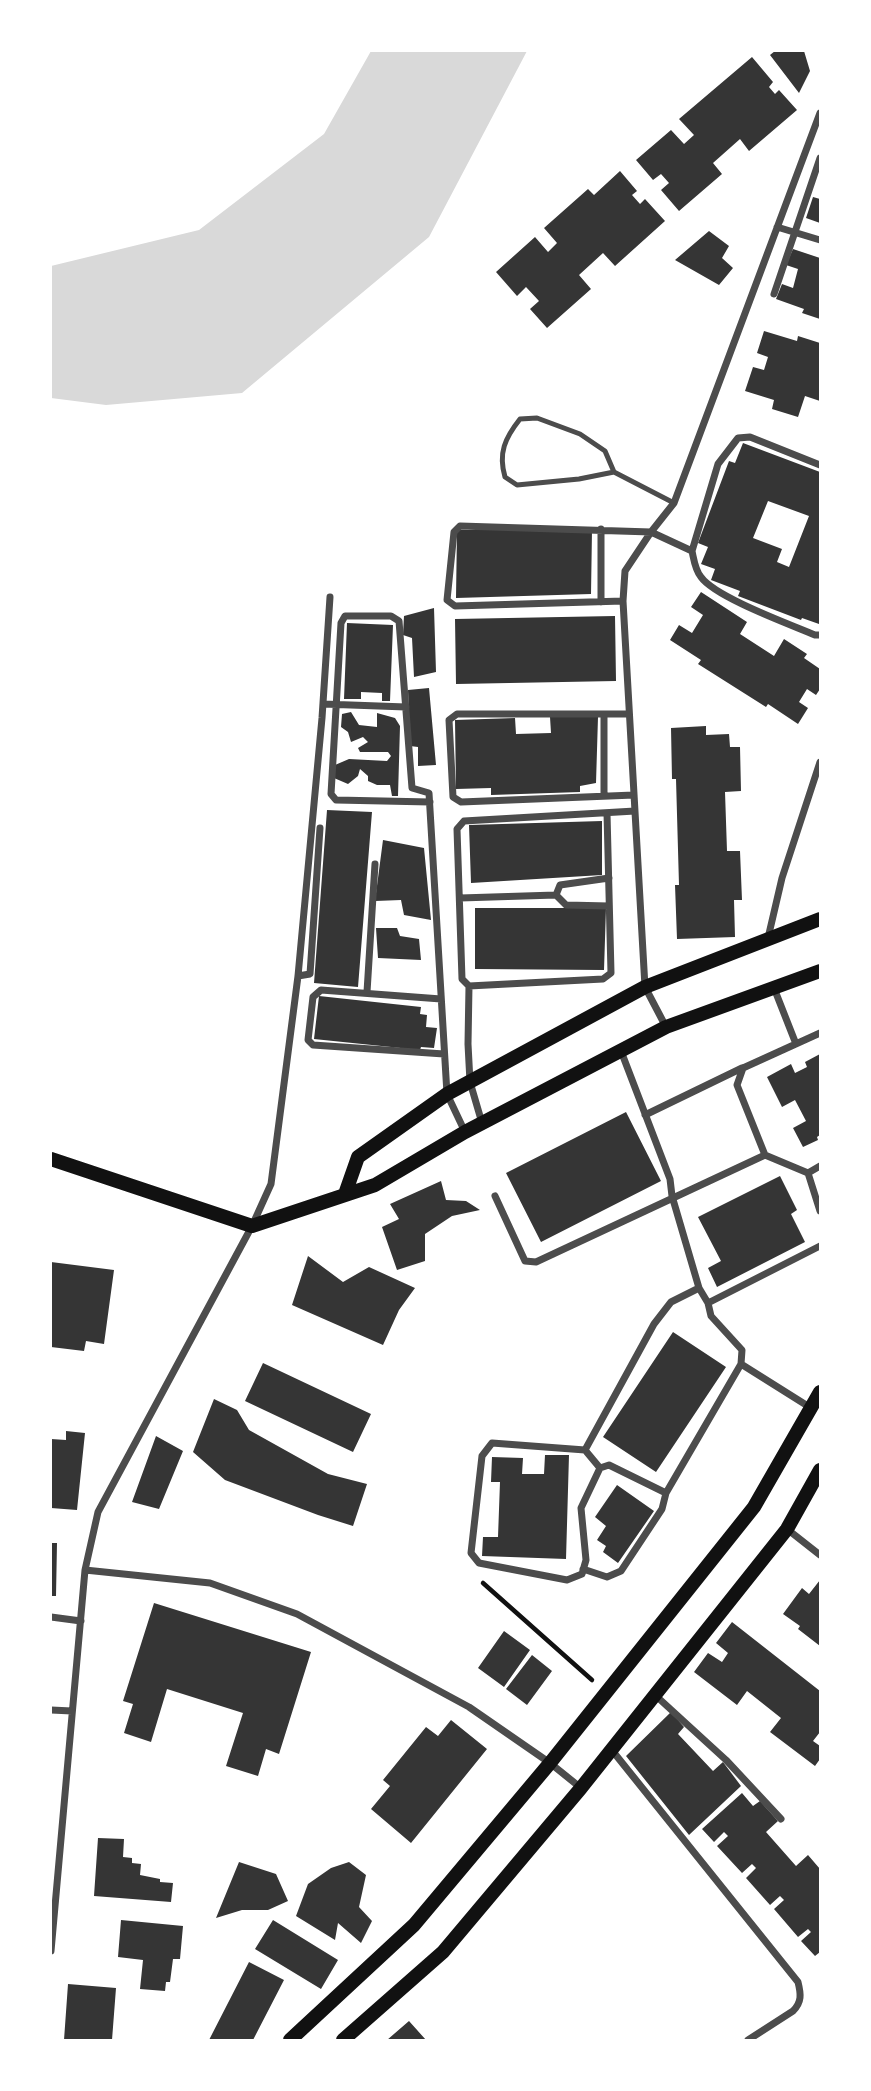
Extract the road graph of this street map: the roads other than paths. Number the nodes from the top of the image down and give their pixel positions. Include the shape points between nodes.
1 (820, 113) edge
2 (820, 158) edge
3 (777, 227) junction
4 (794, 232) junction
5 (820, 240) edge
6 (774, 294) dead end
7 (820, 465) edge
8 (614, 472) junction
9 (674, 502) junction
10 (601, 529) junction
11 (651, 532) junction
12 (692, 551) junction
13 (330, 597) dead end
14 (623, 601) junction
15 (601, 602) junction
16 (820, 635) edge
17 (339, 660) junction
18 (326, 661) junction
19 (323, 704) junction
20 (336, 705) junction
21 (406, 707) junction
22 (629, 713) junction
23 (604, 714) junction
24 (820, 762) edge
25 (634, 795) junction
26 (604, 796) junction
27 (430, 802) junction
28 (635, 811) junction
29 (607, 813) junction
30 (320, 828) dead end
31 (375, 864) dead end
32 (609, 878) junction
33 (556, 895) junction
34 (460, 898) junction
35 (609, 905) junction
36 (820, 919) edge
37 (768, 939) junction
38 (820, 971) edge
39 (298, 976) junction
40 (469, 986) junction
41 (645, 987) junction
42 (774, 988) junction
43 (367, 992) junction
44 (441, 999) junction
45 (666, 1027) junction
46 (820, 1033) edge
47 (796, 1044) junction
48 (621, 1051) junction
49 (444, 1054) junction
50 (743, 1068) junction
51 (470, 1082) junction
52 (447, 1094) junction
53 (645, 1115) junction
54 (482, 1123) junction
55 (465, 1132) junction
56 (765, 1155) junction
57 (51, 1159) edge
58 (820, 1166) edge
59 (808, 1173) junction
60 (345, 1194) junction
61 (495, 1196) dead end
62 (672, 1196) junction
63 (820, 1211) edge
64 (252, 1226) junction
65 (820, 1246) edge
66 (699, 1288) junction
67 (708, 1303) junction
68 (741, 1364) junction
69 (820, 1392) edge
70 (811, 1408) junction
71 (585, 1450) junction
72 (600, 1468) junction
73 (820, 1471) edge
74 (666, 1493) junction
75 (787, 1529) junction
76 (820, 1555) edge
77 (85, 1570) junction
78 (583, 1570) junction
79 (51, 1617) edge
80 (81, 1621) junction
81 (655, 1694) junction
82 (51, 1710) edge
83 (72, 1711) junction
84 (611, 1749) junction
85 (550, 1763) junction
86 (581, 1788) junction
87 (781, 1819) dead end
88 (51, 1951) edge
89 (290, 2040) edge
90 (343, 2040) edge
91 (748, 2040) edge

1 - 3 street
2 - 4 street
3 - 4 street
3 - 9 street
4 - 5 street
4 - 6 street
7 - 12 street via 750,437 738,438 718,464
8 - 8 lane via 517,485 505,477 501,462 508,434 520,419 537,418 580,433 605,451
8 - 9 lane
9 - 11 street
10 - 11 street
10 - 15 street
10 - 15 street via 460,526 454,531 447,600 455,606
11 - 12 street
11 - 14 street via 625,571
12 - 16 street via 701,579 723,594
13 - 18 street
14 - 15 street
14 - 22 street
17 - 18 street
17 - 20 street
17 - 21 street via 345,616 391,616 399,621
18 - 19 street
19 - 20 street
19 - 39 street
20 - 21 street
20 - 27 street via 331,794 336,800
21 - 27 street via 412,788 429,793
22 - 23 street
22 - 25 street
23 - 26 street
23 - 26 street via 457,714 449,720 453,797 461,802
24 - 37 street via 782,878
25 - 26 street
25 - 28 street
27 - 44 street
28 - 29 street
28 - 41 street
29 - 32 street
29 - 34 street via 464,821 457,829
30 - 39 street via 310,974
31 - 43 street
32 - 33 street via 560,885
32 - 35 street
33 - 34 street
33 - 35 street via 566,905
34 - 40 street via 463,979
35 - 40 street via 611,973 603,979
36 - 37 main road
37 - 41 main road
38 - 42 main road
39 - 64 street via 271,1184
40 - 51 street
41 - 45 street
41 - 51 main road
42 - 45 main road
42 - 47 street
43 - 44 street
43 - 49 street via 321,990 313,997 309,1040 313,1045
44 - 49 street
45 - 48 main road
46 - 47 street
47 - 50 street
48 - 53 street
48 - 54 main road
49 - 52 street
50 - 53 street
50 - 56 street via 737,1084
51 - 52 main road
51 - 54 street
52 - 55 street
52 - 60 main road via 358,1157
53 - 62 street
54 - 55 main road
55 - 60 main road via 374,1185
56 - 59 street
56 - 62 street
57 - 64 main road
58 - 59 street
59 - 63 street
60 - 64 main road
61 - 62 street via 525,1261 536,1262
62 - 66 street
64 - 77 street via 97,1512
65 - 67 street
66 - 67 street
66 - 71 street via 671,1302 654,1324
67 - 68 street via 710,1316 742,1350
68 - 70 street
68 - 74 street
69 - 70 main road
70 - 85 main road via 754,1507
71 - 72 street
71 - 78 street via 492,1443 482,1456 471,1553 479,1563 567,1580
72 - 74 street via 609,1465
72 - 78 street via 581,1508
73 - 75 main road
74 - 78 street via 662,1509 621,1570 607,1577
75 - 76 street
75 - 81 main road
77 - 80 street
77 - 85 street via 210,1583 297,1614 469,1707
79 - 80 street
80 - 83 street
81 - 84 main road
81 - 87 street
82 - 83 street
83 - 88 street
84 - 86 main road
84 - 91 street via 798,1982 799,2005
85 - 86 street
85 - 89 main road via 414,1925
86 - 90 main road via 443,1952

